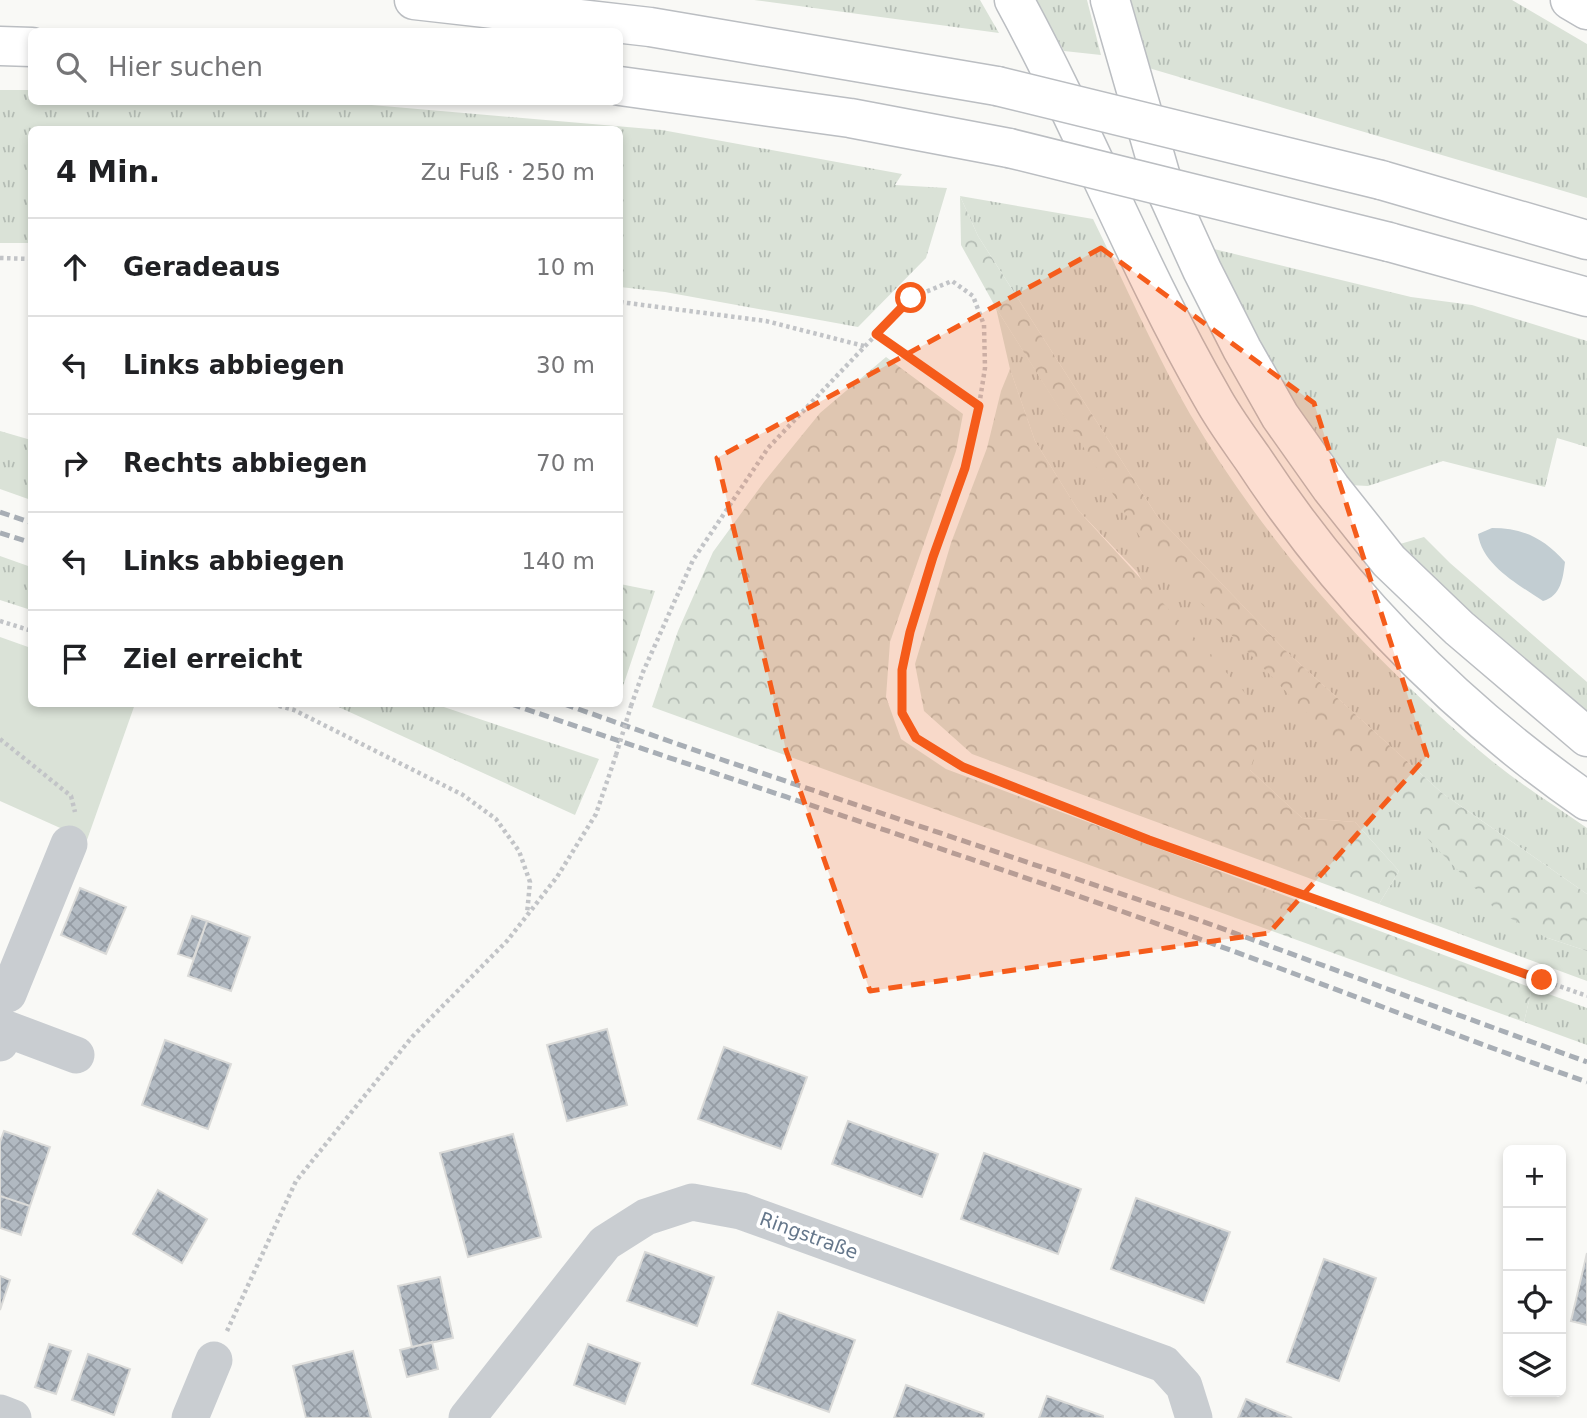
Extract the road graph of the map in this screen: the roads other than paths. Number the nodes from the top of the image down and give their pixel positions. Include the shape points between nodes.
1 (414, 0) edge
2 (1014, 0) edge
3 (1110, 0) edge
4 (1570, 0) edge
5 (1587, 10) edge
6 (0, 46) edge
7 (28, 47) edge
8 (623, 86) edge
9 (1587, 240) edge
10 (1587, 297) edge
11 (1587, 737) edge
12 (1587, 800) edge
13 (68, 844) road end
14 (3, 1014) edge
15 (76, 1055) dead end
16 (214, 1360) road end
17 (0, 1413) edge
18 (13, 1418) edge
19 (190, 1418) edge
20 (467, 1418) edge
21 (1194, 1418) edge

1 - 9 highway, bridge via 650,27 997,86 1381,180
2 - 12 highway via 1212,399 1289,513 1382,626 1534,764
3 - 11 highway via 1163,184 1213,292 1280,416 1390,561 1459,628
4 - 5 highway
6 - 7 highway
8 - 10 highway, bridge via 850,118 1009,148 1389,242
13 - 14 street
14 - 15 street
16 - 19 street
17 - 18 street
20 - 21 street, Ringstraße via 605,1242 646,1217 692,1202 741,1211 1164,1364 1184,1386

